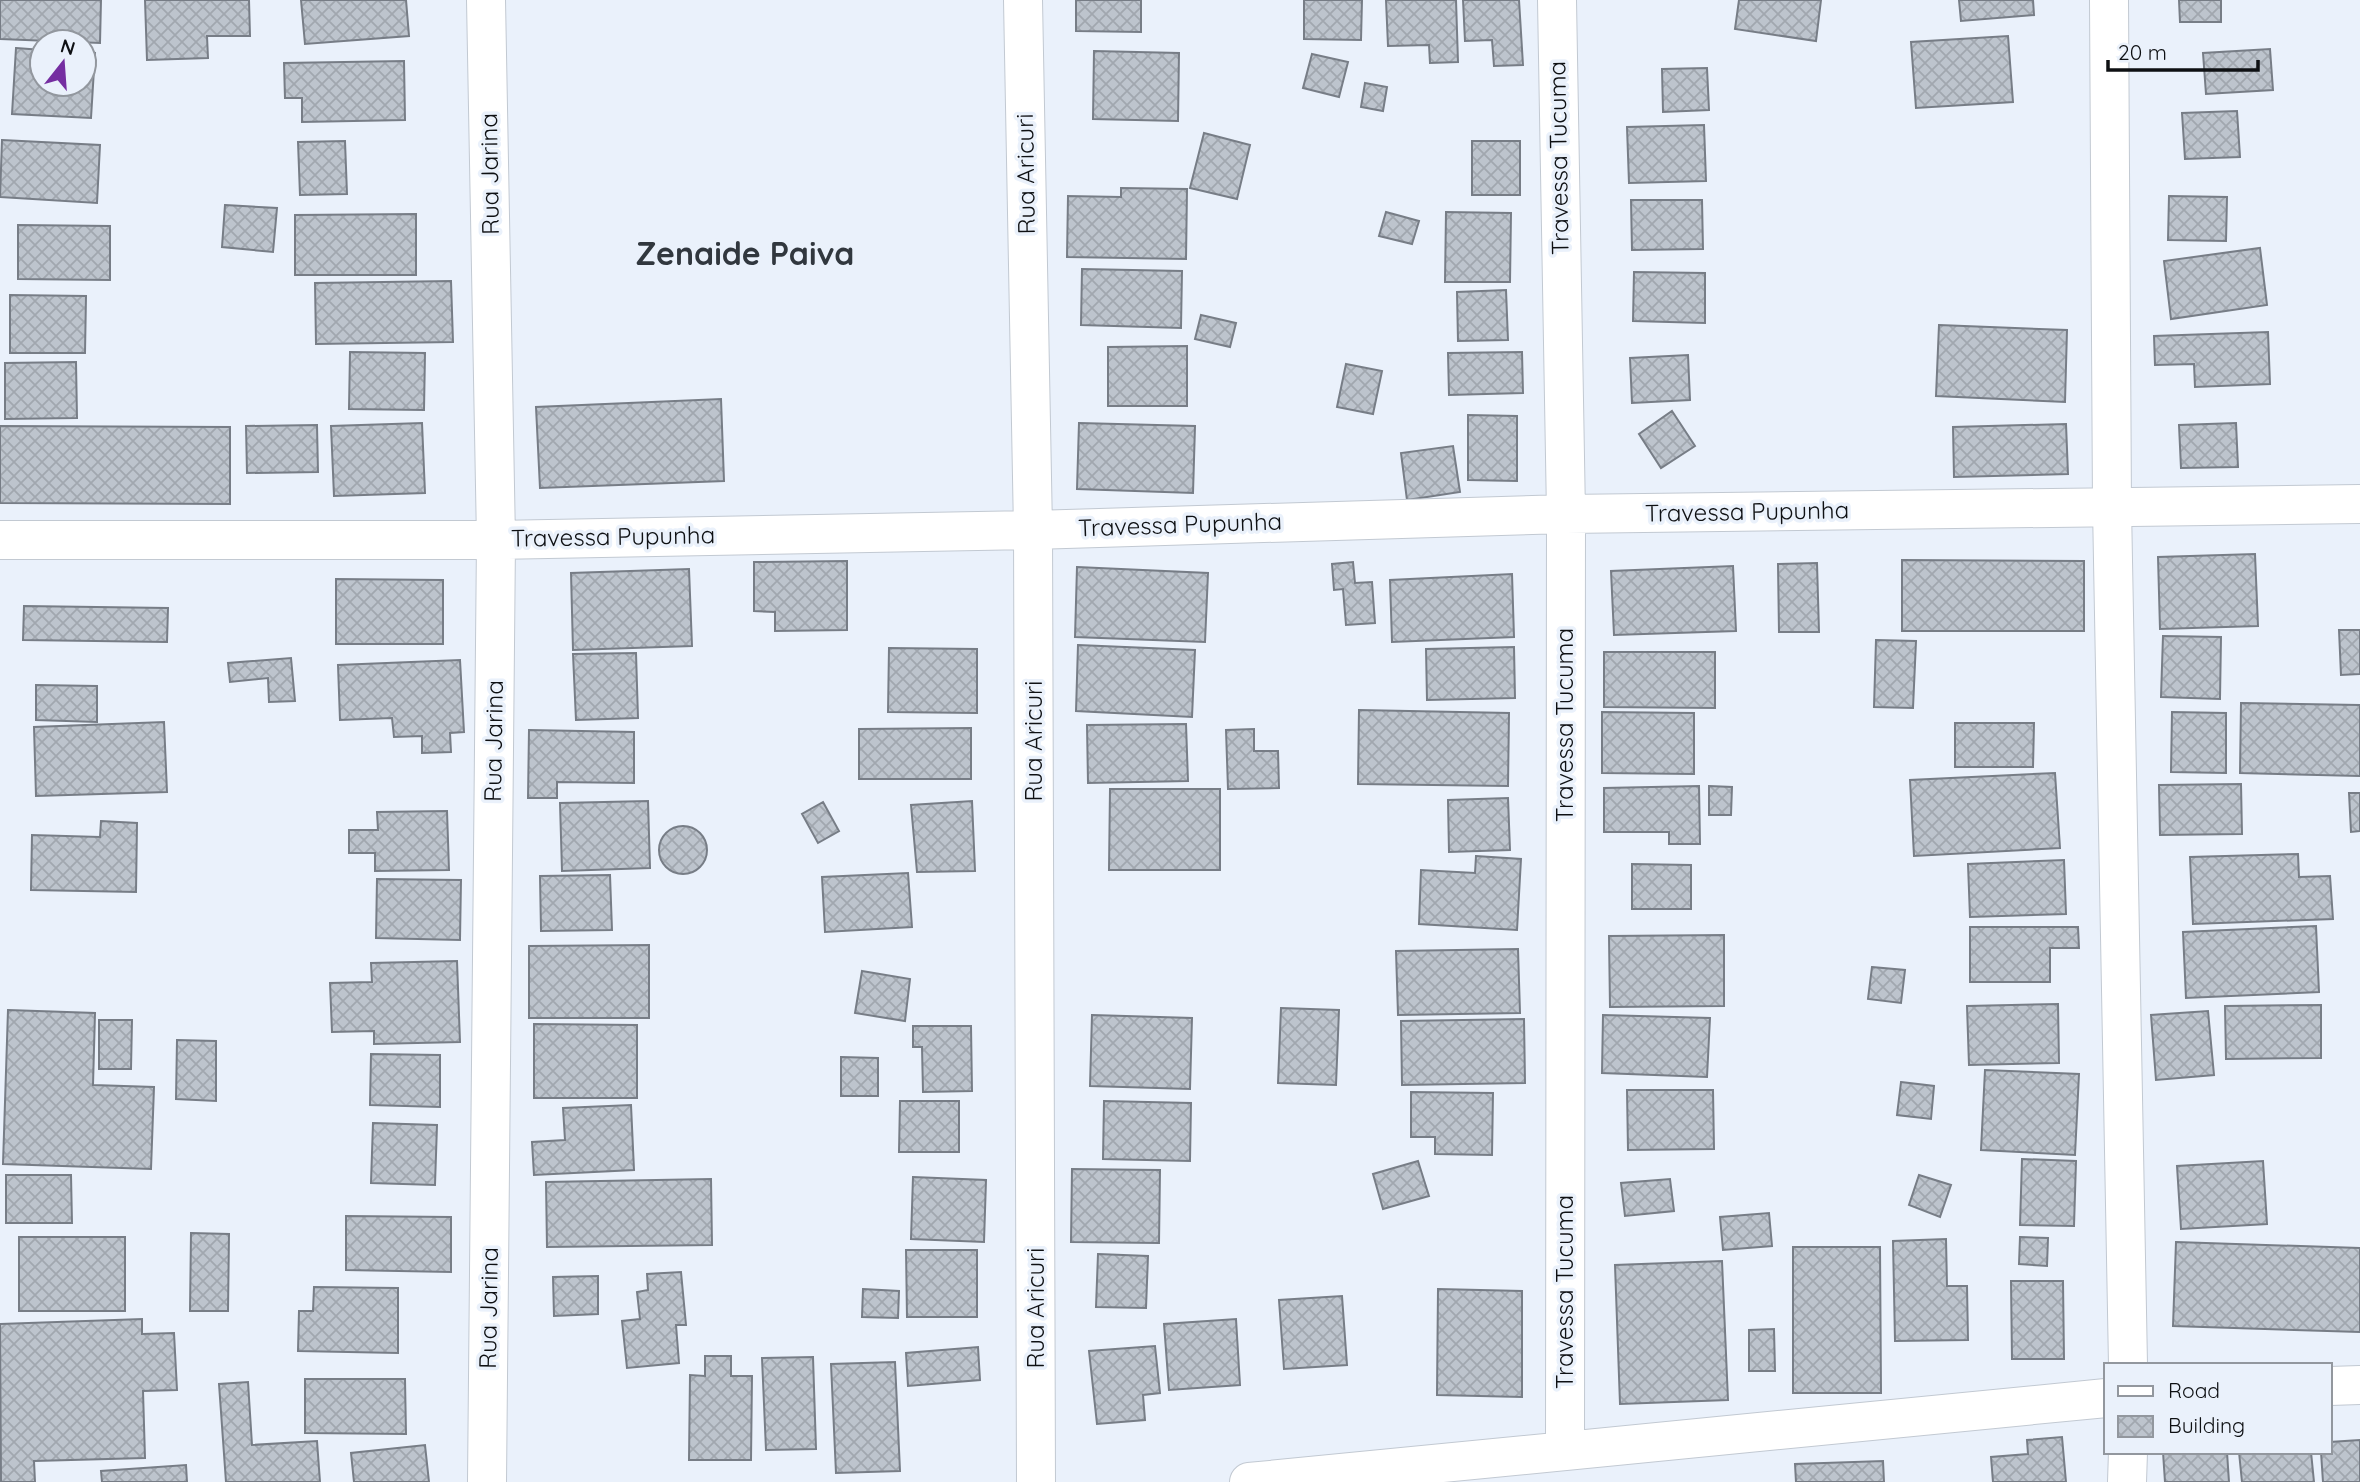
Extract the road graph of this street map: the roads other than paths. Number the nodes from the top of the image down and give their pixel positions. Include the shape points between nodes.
1 (486, 0) edge
2 (1023, 0) edge
3 (1557, 0) edge
4 (2109, 0) edge
5 (2360, 504) edge
6 (2112, 507) junction
7 (1566, 514) junction
8 (1033, 530) junction
9 (0, 540) edge
10 (496, 540) junction
11 (2129, 1363) edge
12 (2360, 1385) edge
13 (2332, 1386) edge
14 (2104, 1398) edge
15 (1565, 1451) junction
16 (2128, 1454) edge
17 (487, 1482) edge
18 (1036, 1482) edge
19 (1249, 1482) edge
20 (2127, 1482) edge

1 - 10 street, Rua Jarina
2 - 8 street, Rua Aricuri
3 - 7 street, Travessa Tucuma
4 - 6 street
5 - 6 street, Travessa Pupunha
6 - 7 street, Travessa Pupunha
6 - 11 street
7 - 8 street, Travessa Pupunha
7 - 15 street, Travessa Tucuma
8 - 10 street, Travessa Pupunha
8 - 18 street, Rua Aricuri
9 - 10 street, Travessa Pupunha
10 - 17 street, Rua Jarina
12 - 13 street
14 - 15 street
15 - 19 street
16 - 20 street

